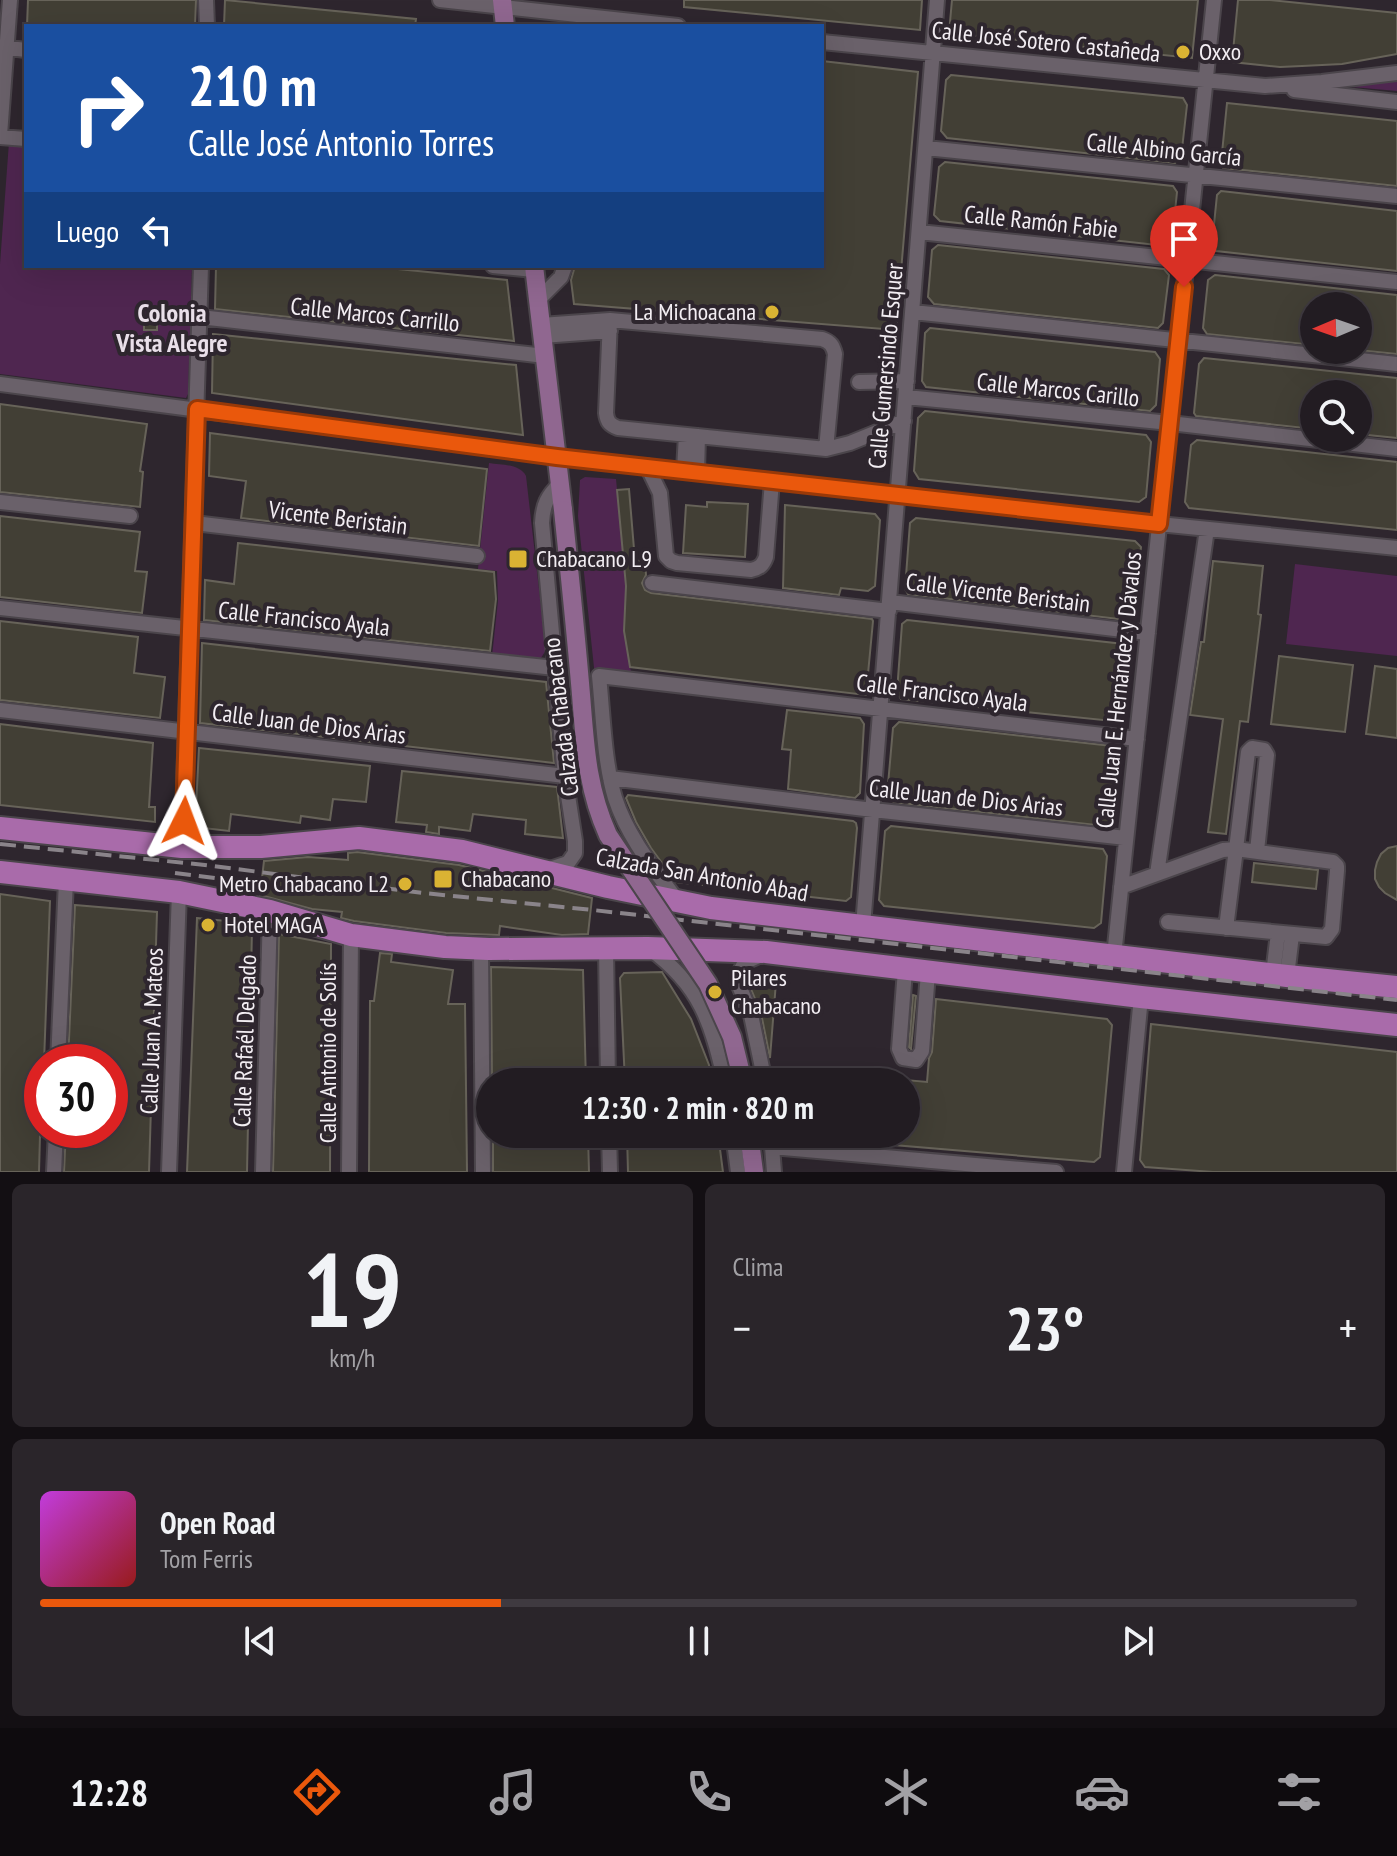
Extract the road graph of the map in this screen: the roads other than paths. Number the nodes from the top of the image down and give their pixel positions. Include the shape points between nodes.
1 (10, 0) edge
2 (206, 0) edge
3 (440, 0) edge
4 (937, 0) edge
5 (1214, 0) edge
6 (503, 11) edge
7 (207, 24) edge
8 (655, 24) edge
9 (824, 42) edge
10 (3, 48) edge
11 (24, 50) edge
12 (933, 54) junction
13 (1397, 73) edge
14 (1205, 80) junction
15 (1265, 86) junction
16 (1397, 102) edge
17 (0, 136) edge
18 (24, 139) edge
19 (926, 148) junction
20 (1195, 176) junction
21 (1397, 196) edge
22 (919, 232) junction
23 (1186, 260) junction
24 (201, 268) edge
25 (534, 268) edge
26 (564, 268) edge
27 (1397, 282) edge
28 (538, 300) junction
29 (913, 312) junction
30 (200, 317) junction
31 (610, 326) junction
32 (542, 330) junction
33 (1178, 341) junction
34 (545, 356) junction
35 (1397, 364) edge
36 (907, 381) junction
37 (859, 382) dead end
38 (0, 384) edge
39 (906, 397) junction
40 (197, 409) junction
41 (904, 421) junction
42 (1170, 423) junction
43 (692, 435) junction
44 (826, 449) junction
45 (1397, 449) edge
46 (557, 457) junction
47 (647, 466) junction
48 (691, 471) junction
49 (772, 481) junction
50 (560, 484) junction
51 (898, 495) junction
52 (0, 502) edge
53 (130, 516) dead end
54 (194, 523) junction
55 (1159, 524) junction
56 (1207, 529) junction
57 (1397, 548) edge
58 (477, 556) dead end
59 (652, 583) dead end
60 (890, 606) junction
61 (0, 608) edge
62 (191, 629) junction
63 (1148, 633) junction
64 (555, 668) junction
65 (599, 676) joint
66 (882, 708) junction
67 (0, 710) edge
68 (188, 731) junction
69 (1137, 739) junction
70 (565, 776) junction
71 (610, 778) junction
72 (873, 810) junction
73 (0, 828) edge
74 (1126, 838) junction
75 (182, 847) junction
76 (1236, 849) junction
77 (1257, 851) junction
78 (0, 872) edge
79 (543, 872) junction
80 (1157, 874) junction
81 (66, 880) junction
82 (1121, 887) junction
83 (179, 892) junction
84 (679, 903) junction
85 (270, 911) junction
86 (1168, 922) dead end
87 (863, 926) junction
88 (1226, 928) junction
89 (1285, 934) junction
90 (351, 935) junction
91 (606, 948) junction
92 (648, 948) junction
93 (481, 949) junction
94 (766, 952) junction
95 (1114, 956) junction
96 (905, 970) junction
97 (928, 972) junction
98 (1280, 975) junction
99 (1397, 987) edge
100 (1141, 997) junction
101 (1397, 1025) edge
102 (59, 1044) edge
103 (608, 1068) edge
104 (722, 1068) edge
105 (740, 1068) edge
106 (762, 1068) edge
107 (55, 1148) edge
108 (609, 1148) edge
109 (735, 1148) edge
110 (751, 1148) edge
111 (772, 1148) edge
112 (842, 1148) edge
113 (54, 1172) edge
114 (169, 1172) edge
115 (263, 1172) edge
116 (349, 1172) edge
117 (483, 1172) edge
118 (610, 1172) edge
119 (738, 1172) edge
120 (754, 1172) edge
121 (774, 1172) edge
122 (1056, 1172) edge
123 (1124, 1172) edge

1 - 10 street
2 - 7 street
3 - 6 street
4 - 12 street, Calle Gumersindo Esquer
5 - 14 street, Calle Juan E. Hernández y Dávalos
6 - 8 street
9 - 12 street, Calle José Sotero Castañeda
10 - 11 street
10 - 17 street
12 - 14 street, Calle José Sotero Castañeda
12 - 19 street, Calle Gumersindo Esquer
13 - 15 street, Calle José Sotero Castañeda
14 - 15 street, Calle José Sotero Castañeda
14 - 20 street, Calle Juan E. Hernández y Dávalos
15 - 16 street, Calle José Sotero Castañeda
17 - 18 street
19 - 20 street, Calle Albino García
19 - 22 street, Calle Gumersindo Esquer
20 - 21 street, Calle Albino García
20 - 23 street, Calle Juan E. Hernández y Dávalos
22 - 23 street, Calle Ramón Fabie
22 - 29 street, Calle Gumersindo Esquer
23 - 27 street, Calle Ramón Fabie
23 - 33 street, Calle Juan E. Hernández y Dávalos
24 - 30 street
25 - 28 main road, Calzada Chabacano
26 - 28 street
28 - 32 main road, Calzada Chabacano
29 - 33 street
29 - 36 street, Calle Gumersindo Esquer
30 - 34 street, Calle Marcos Carrillo
30 - 40 street
31 - 32 street
31 - 43 street via 607,420 618,428
31 - 44 street via 829,342 835,354
32 - 34 main road, Calzada Chabacano
33 - 35 street
33 - 42 street, Calle Juan E. Hernández y Dávalos
34 - 46 main road, Calzada Chabacano
36 - 37 street
36 - 39 street, Calle Gumersindo Esquer
38 - 40 street
39 - 41 street, Calle Gumersindo Esquer
39 - 42 street, Calle Marcos Carillo
40 - 46 street
40 - 54 street
41 - 44 street
41 - 51 street, Calle Gumersindo Esquer
42 - 45 street, Calle Marcos Carillo
42 - 55 street, Calle Juan E. Hernández y Dávalos
43 - 44 street
43 - 48 street
46 - 47 street
46 - 50 main road, Calzada Chabacano
47 - 48 street
47 - 49 street via 663,506 666,556 677,563 758,569 766,557
48 - 49 street
49 - 51 street
50 - 64 street, Calzada Chabacano via 549,494 542,523
50 - 105 main road, Calzada Chabacano, bridge via 585,746 598,812 708,984
51 - 55 street
51 - 60 street, Calle Gumersindo Esquer
52 - 53 street
54 - 58 street, Vicente Beristain
54 - 62 street
55 - 56 street
55 - 63 street, Calle Juan E. Hernández y Dávalos
56 - 57 street
56 - 80 street
59 - 60 street, Calle Vicente Beristain
60 - 63 street, Calle Vicente Beristain
60 - 66 street, Calle Gumersindo Esquer
61 - 62 street, Calle Francisco Ayala
62 - 64 street, Calle Francisco Ayala
62 - 68 street
63 - 69 street, Calle Juan E. Hernández y Dávalos
64 - 70 street, Calzada Chabacano
65 - 66 street, Calle Francisco Ayala
65 - 71 street, Calzada Chabacano
66 - 69 street, Calle Francisco Ayala
66 - 72 street, Calle Gumersindo Esquer
67 - 68 street, Calle Juan de Dios Arias
68 - 70 street, Calle Juan de Dios Arias
68 - 75 street
69 - 74 street, Calle Juan E. Hernández y Dávalos
70 - 79 street, Calzada Chabacano via 575,853 568,863
71 - 72 street, Calle Juan de Dios Arias
71 - 84 street, Calzada Chabacano via 624,821
72 - 74 street, Calle Juan de Dios Arias
72 - 87 street, Calle Gumersindo Esquer
73 - 75 highway, Calzada San Antonio Abad
74 - 82 street, Calle Juan E. Hernández y Dávalos
75 - 79 highway, Calzada San Antonio Abad via 261,847 359,838 462,851
76 - 77 street
76 - 77 street via 1248,752 1255,747 1267,755
76 - 80 street
76 - 88 street
77 - 89 street via 1329,860 1337,866 1330,934
78 - 81 highway
79 - 84 highway, Calzada San Antonio Abad
80 - 82 street
81 - 83 highway
81 - 102 street
82 - 95 street, Calle Juan E. Hernández y Dávalos
83 - 85 highway
83 - 114 street, Calle Juan A. Mateos
84 - 87 highway, Calzada San Antonio Abad
85 - 90 highway
85 - 115 street, Calle Rafaél Delgado
86 - 88 street
87 - 95 highway, Calzada San Antonio Abad
88 - 89 street
89 - 98 street
90 - 93 highway
90 - 116 street, Calle Antonio de Solís
91 - 92 highway
91 - 93 highway
91 - 103 street
92 - 94 highway
92 - 104 street via 679,973 703,1009
93 - 117 street
94 - 96 highway
94 - 106 street via 745,962 738,975
95 - 98 highway, Calzada San Antonio Abad
96 - 97 highway
96 - 97 street via 899,1049 911,1060 922,1051
97 - 100 highway
98 - 99 highway, Calzada San Antonio Abad
100 - 101 highway
100 - 123 street
107 - 113 street
108 - 118 street
109 - 119 street
110 - 120 main road
111 - 121 street
112 - 122 street

